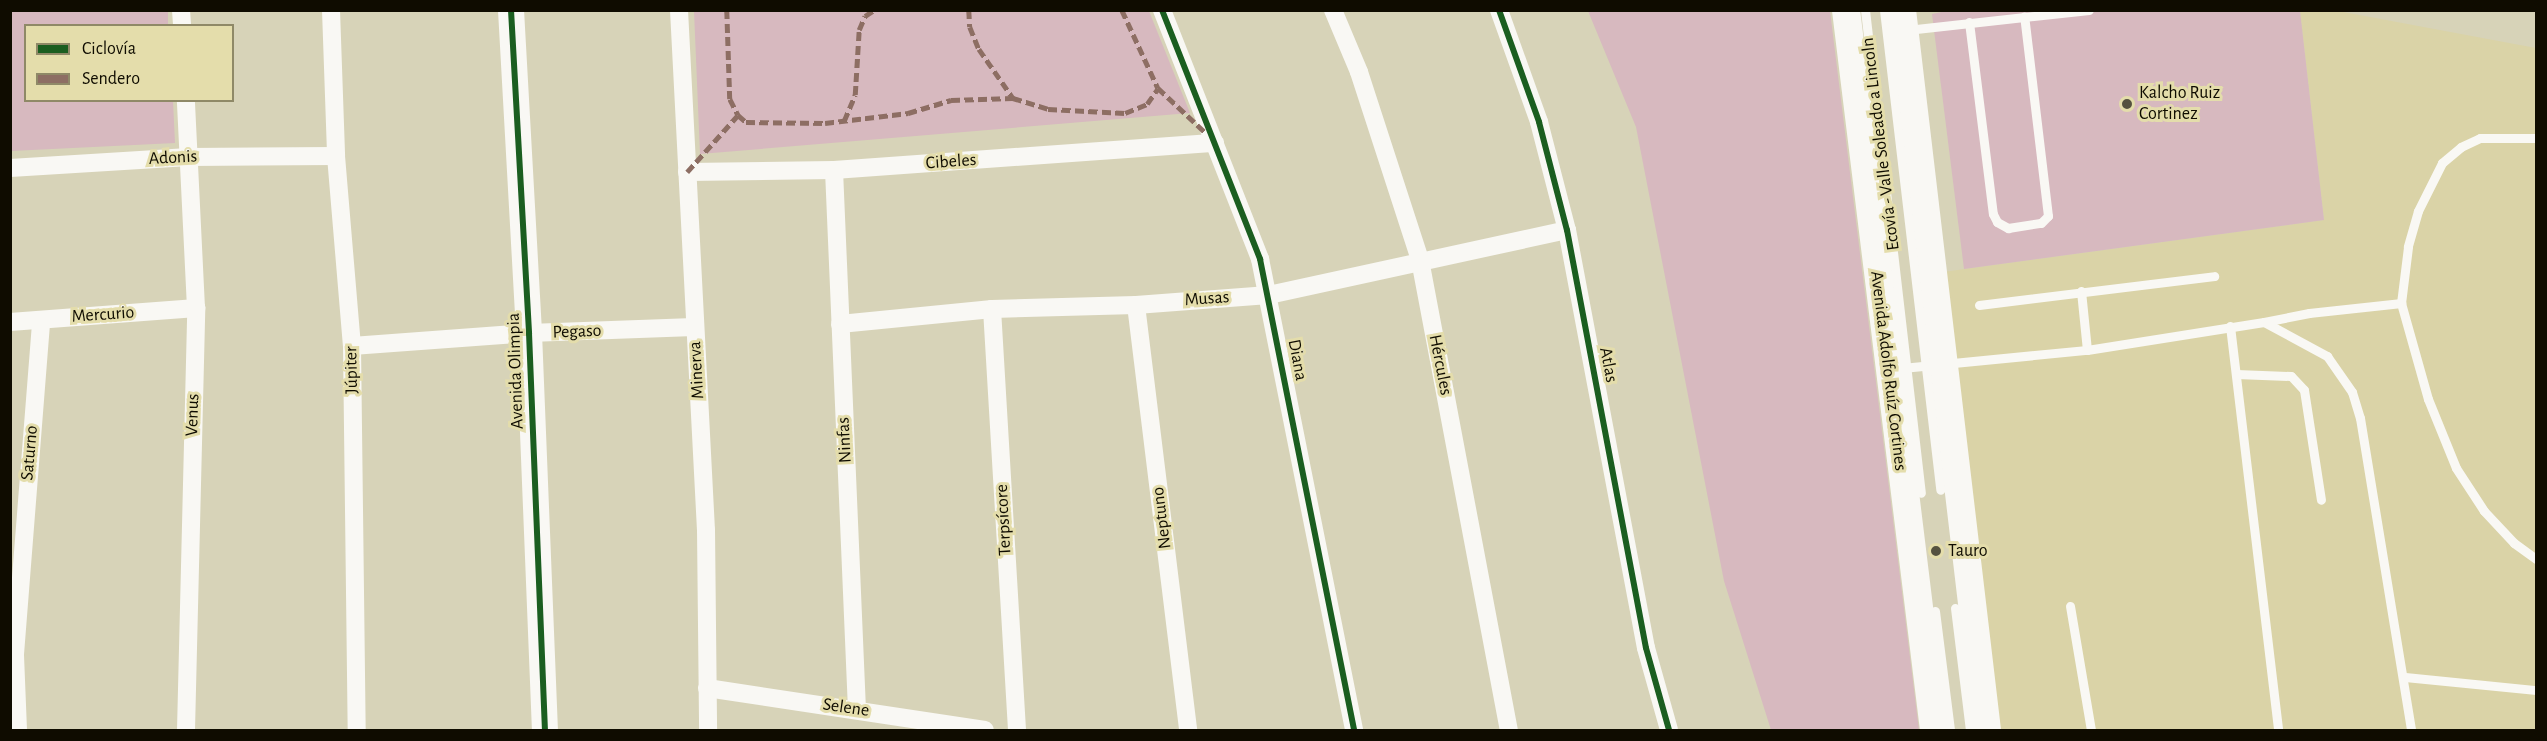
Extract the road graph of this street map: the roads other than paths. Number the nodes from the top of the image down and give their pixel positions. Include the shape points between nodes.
1 (331, 10) edge
2 (511, 10) edge
3 (679, 10) edge
4 (1162, 10) edge
5 (1333, 10) edge
6 (1498, 10) edge
7 (1846, 10) edge
8 (1865, 10) edge
9 (1884, 10) edge
10 (2089, 10) edge
11 (2024, 16) junction
12 (1903, 20) edge
13 (1969, 21) junction
14 (186, 102) edge
15 (2536, 138) edge
16 (1215, 143) junction
17 (336, 156) junction
18 (189, 157) junction
19 (10, 168) edge
20 (834, 170) junction
21 (687, 172) junction
22 (1567, 230) junction
23 (1420, 260) junction
24 (2214, 276) dead end
25 (2081, 291) junction
26 (1269, 295) junction
27 (2401, 303) junction
28 (1136, 305) junction
29 (1979, 305) dead end
30 (196, 308) junction
31 (992, 309) junction
32 (41, 320) junction
33 (10, 322) edge
34 (2264, 322) junction
35 (840, 324) junction
36 (2230, 326) junction
37 (694, 327) junction
38 (530, 333) junction
39 (352, 346) junction
40 (2087, 350) junction
41 (1935, 364) junction
42 (1897, 368) junction
43 (2236, 374) junction
44 (1940, 490) dead end
45 (1921, 493) dead end
46 (2321, 500) dead end
47 (2536, 559) edge
48 (2070, 606) dead end
49 (1955, 608) dead end
50 (1935, 611) dead end
51 (2405, 676) junction
52 (707, 688) junction
53 (2536, 690) edge
54 (857, 709) junction
55 (18, 730) edge
56 (186, 730) edge
57 (357, 730) edge
58 (545, 730) edge
59 (708, 730) edge
60 (985, 730) edge
61 (1017, 730) edge
62 (1188, 730) edge
63 (1354, 730) edge
64 (1509, 730) edge
65 (1669, 730) edge
66 (1934, 730) edge
67 (1950, 730) edge
68 (1970, 730) edge
69 (1988, 730) edge
70 (2091, 730) edge
71 (2278, 730) edge
72 (2412, 730) edge

1 - 17 street, Júpiter
2 - 38 street, Avenida Olimpia
3 - 21 street, Minerva
4 - 16 street, Diana
5 - 23 street, Hércules via 1359,72
6 - 22 street, Atlas via 1539,122
7 - 42 main road, Avenida Adolfo Ruíz Cortines
8 - 42 lane, Ecovía - Valle Soleado a Lincoln
9 - 41 lane
10 - 11 lane
11 - 13 lane
11 - 13 lane via 2048,216 2041,223 2008,228 1997,222 1993,214
12 - 13 lane
12 - 41 main road
14 - 18 street, Venus
15 - 27 lane via 2480,138 2442,163 2418,211
16 - 20 street, Cibeles
16 - 26 street, Diana via 1260,259
17 - 18 street, Adonis
17 - 39 street, Júpiter
18 - 19 street, Adonis
18 - 30 street, Venus
20 - 21 street, Cibeles
20 - 35 street, Ninfas
21 - 37 street, Minerva
22 - 23 street, Musas
22 - 65 street, Atlas via 1646,648
23 - 26 street, Musas
23 - 64 street, Hércules
24 - 25 lane
25 - 29 lane
25 - 40 lane
26 - 28 street, Musas
26 - 63 street, Diana
27 - 34 lane
27 - 47 lane via 2428,399 2456,468 2484,511 2514,543
28 - 31 street, Musas
28 - 62 street, Neptuno
30 - 32 street, Mercurio
30 - 56 street, Venus
31 - 35 street, Musas
31 - 61 street, Terpsícore
32 - 33 street, Mercurio
32 - 55 street, Saturno via 15,654
34 - 36 lane
34 - 51 lane via 2327,356 2352,392 2360,418
35 - 54 street, Ninfas
36 - 40 lane
36 - 43 lane
37 - 38 street, Pegaso
37 - 52 street, Minerva via 706,530
38 - 39 street, Pegaso
38 - 58 street, Avenida Olimpia
39 - 57 street, Júpiter
40 - 41 lane
41 - 42 lane
41 - 44 lane
41 - 69 main road
42 - 45 lane, Ecovía - Valle Soleado a Lincoln
42 - 66 main road, Avenida Adolfo Ruíz Cortines
43 - 46 lane via 2291,376 2304,390
43 - 71 lane
48 - 70 lane
49 - 68 lane
50 - 67 lane
51 - 53 lane
51 - 72 lane
52 - 54 street, Selene
52 - 59 street, Minerva
54 - 60 street, Selene

